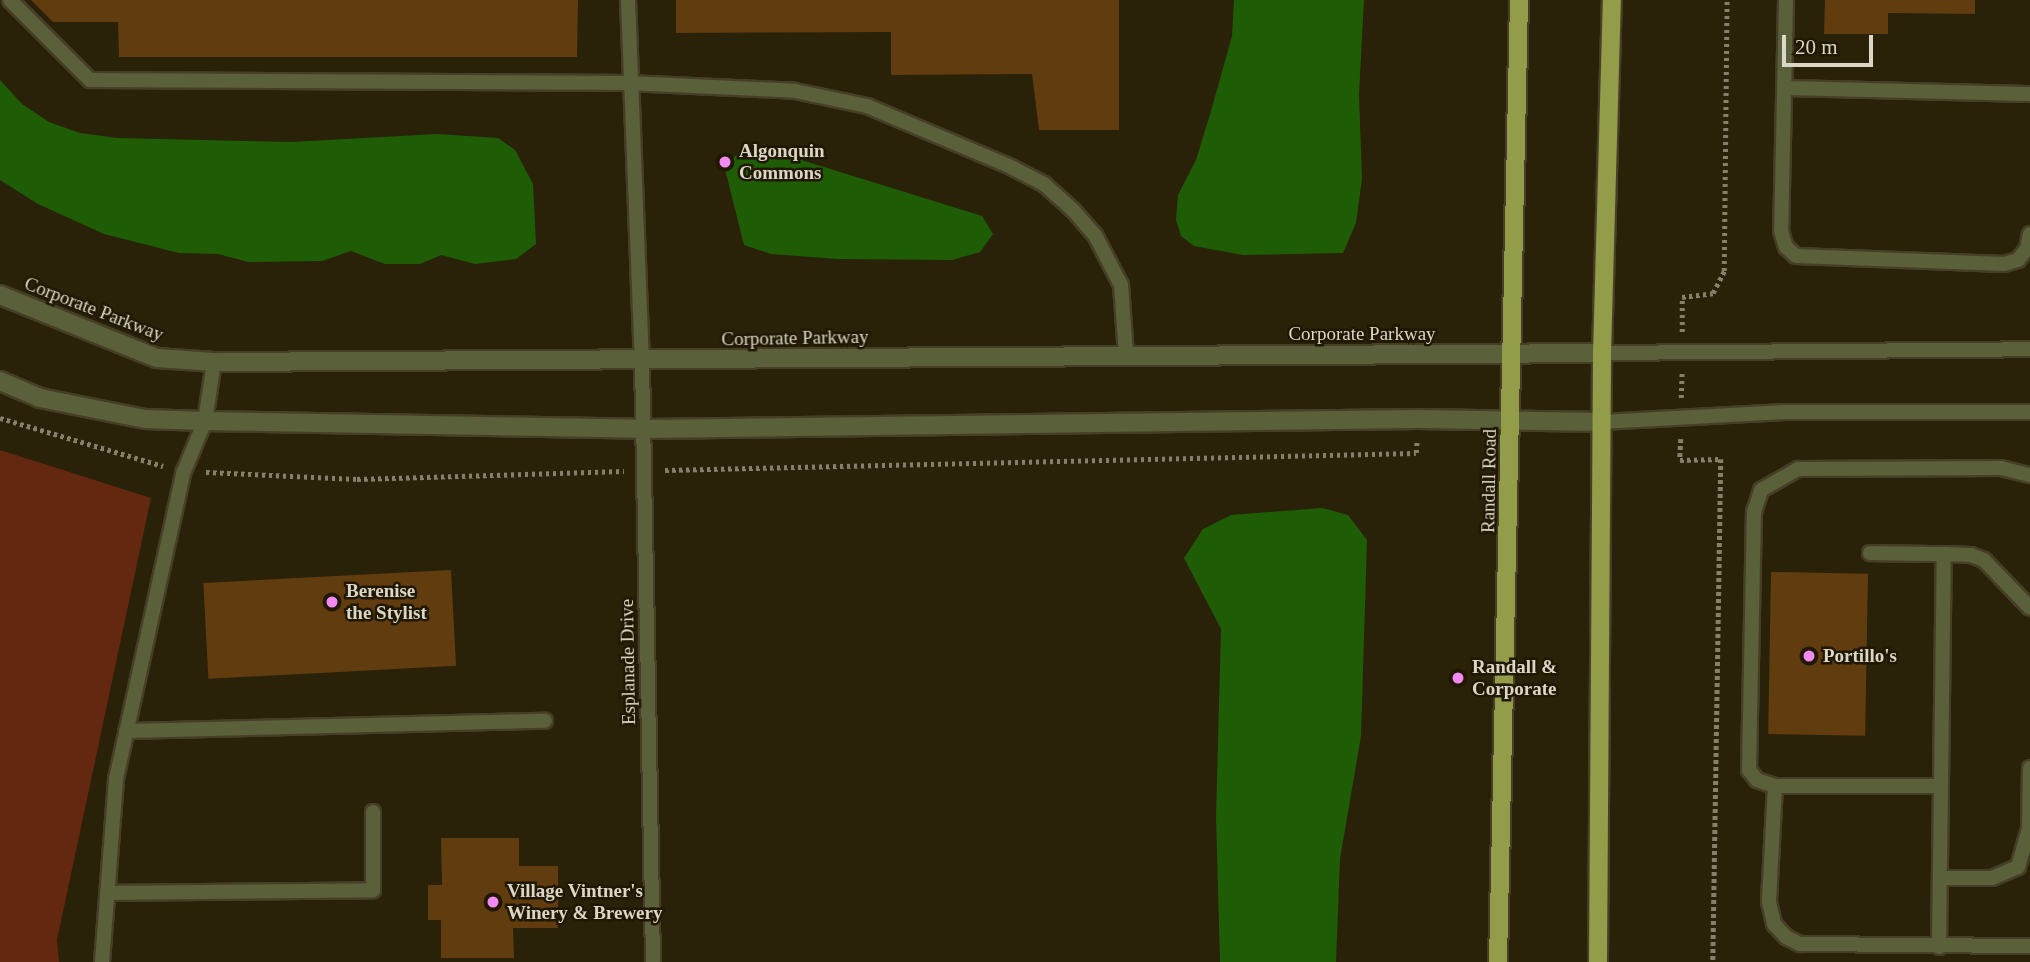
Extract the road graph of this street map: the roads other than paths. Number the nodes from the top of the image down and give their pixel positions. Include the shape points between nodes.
1 (10, 0) edge
2 (628, 0) edge
3 (1519, 0) edge
4 (1612, 0) edge
5 (1786, 0) edge
6 (628, 83) junction
7 (1785, 88) junction
8 (2030, 94) edge
9 (2030, 234) edge
10 (0, 296) edge
11 (2030, 349) edge
12 (1602, 353) junction
13 (1126, 354) junction
14 (1512, 356) junction
15 (642, 361) junction
16 (214, 362) junction
17 (0, 381) edge
18 (2030, 412) edge
19 (205, 421) junction
20 (1511, 422) junction
21 (1602, 422) junction
22 (642, 429) junction
23 (2030, 475) edge
24 (1870, 553) dead end
25 (1944, 554) junction
26 (2030, 608) edge
27 (545, 721) dead end
28 (126, 731) junction
29 (2030, 768) edge
30 (1775, 786) junction
31 (1941, 786) junction
32 (373, 812) dead end
33 (1940, 878) junction
34 (107, 893) junction
35 (2030, 946) edge
36 (1939, 947) junction
37 (102, 962) edge
38 (653, 962) edge
39 (1498, 962) edge
40 (1598, 962) edge

1 - 6 lane via 90,80
2 - 6 lane, Esplanade Drive
3 - 14 main road, Randall Road
4 - 12 main road
5 - 7 lane
6 - 13 lane via 795,91 846,101 920,126 1044,184 1095,235 1115,271 1122,294
6 - 15 lane, Esplanade Drive
7 - 8 lane
7 - 9 lane via 1781,231 1786,247 1796,256 2004,264 2018,260 2027,249
10 - 16 street, Corporate Parkway via 157,358
11 - 12 lane
12 - 14 street, Corporate Parkway
12 - 21 main road
13 - 14 street, Corporate Parkway
13 - 15 street, Corporate Parkway
14 - 20 main road, Randall Road
15 - 16 street, Corporate Parkway
15 - 22 lane, Esplanade Drive
16 - 19 lane
17 - 19 street via 40,398 145,419
18 - 21 lane via 1847,411
19 - 22 street
19 - 28 lane via 184,471
20 - 21 street
20 - 22 street via 1418,419
20 - 39 main road, Randall Road
21 - 40 main road
22 - 38 lane, Esplanade Drive
23 - 30 lane via 2001,468 1819,467 1797,469 1761,491 1754,512 1747,749 1749,769 1757,780
24 - 25 lane
25 - 26 lane via 1984,560
25 - 31 lane
27 - 28 lane
28 - 34 lane via 116,779
29 - 33 lane via 2029,829 2018,867 1992,878
30 - 31 lane
30 - 36 lane via 1769,902 1774,924 1786,937 1800,944
31 - 33 lane
32 - 34 lane via 373,890
33 - 36 lane
34 - 37 lane
35 - 36 lane

